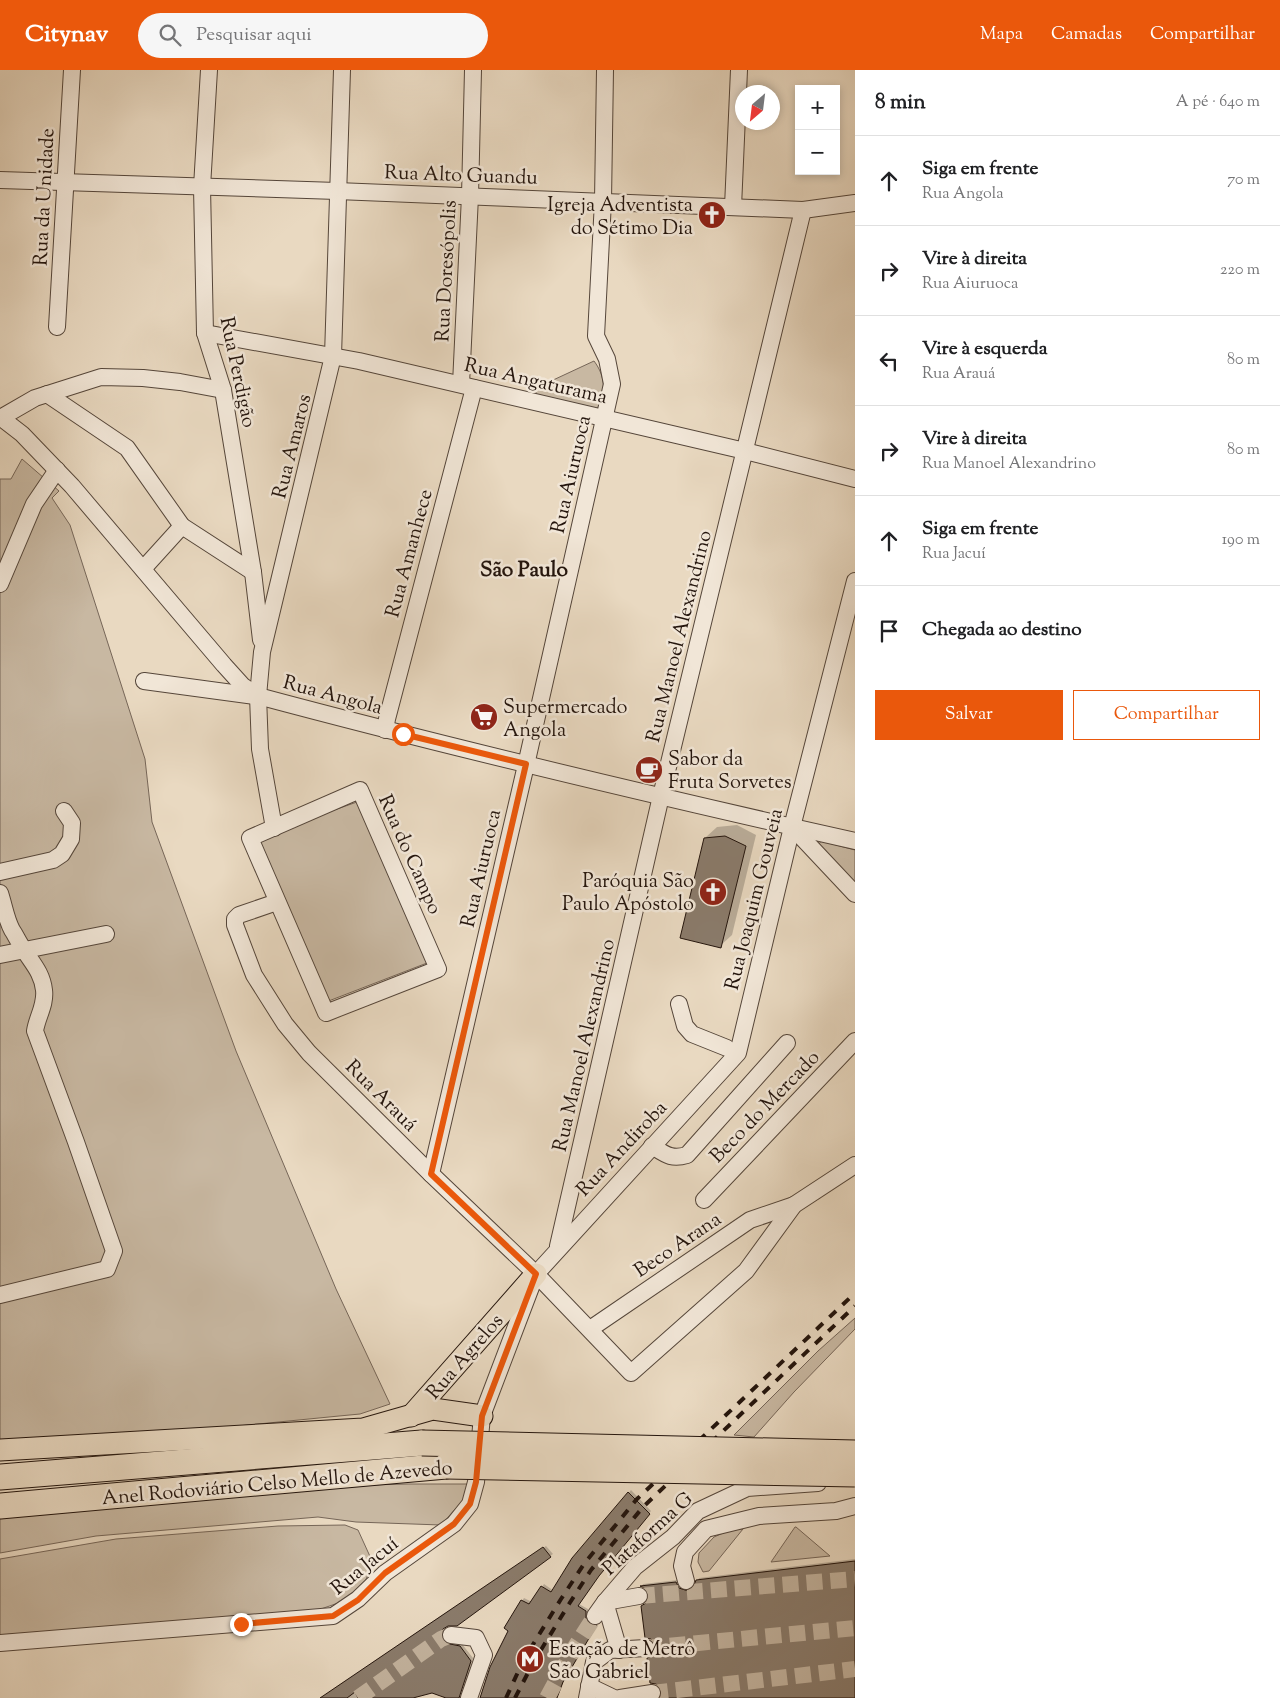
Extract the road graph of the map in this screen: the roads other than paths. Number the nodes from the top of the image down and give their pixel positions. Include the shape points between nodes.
1 (72, 70) edge
2 (209, 70) edge
3 (342, 70) edge
4 (473, 70) edge
5 (606, 70) edge
6 (738, 70) edge
7 (0, 180) edge
8 (65, 181) junction
9 (202, 187) junction
10 (337, 191) junction
11 (470, 196) junction
12 (603, 201) junction
13 (855, 203) edge
14 (733, 207) junction
15 (803, 210) junction
16 (57, 327) dead end
17 (205, 333) junction
18 (333, 356) junction
19 (468, 386) junction
20 (223, 390) junction
21 (47, 394) junction
22 (1, 417) edge
23 (605, 418) junction
24 (745, 451) junction
25 (57, 470) junction
26 (855, 479) edge
27 (182, 526) junction
28 (143, 569) junction
29 (253, 572) junction
30 (855, 581) edge
31 (0, 584) edge
32 (262, 652) junction
33 (144, 681) dead end
34 (258, 696) junction
35 (385, 730) junction
36 (526, 764) junction
37 (661, 796) junction
38 (64, 811) dead end
39 (792, 827) junction
40 (274, 828) junction
41 (855, 842) edge
42 (0, 872) edge
43 (0, 893) edge
44 (855, 894) edge
45 (277, 902) junction
46 (766, 907) dead end
47 (106, 934) dead end
48 (24, 951) junction
49 (0, 955) edge
50 (680, 1004) dead end
51 (855, 1041) edge
52 (787, 1043) dead end
53 (732, 1051) junction
54 (652, 1146) junction
55 (855, 1165) edge
56 (431, 1174) junction
57 (704, 1200) dead end
58 (794, 1205) junction
59 (558, 1248) junction
60 (536, 1274) junction
61 (0, 1295) edge
62 (590, 1329) junction
63 (410, 1416) junction
64 (482, 1416) junction
65 (0, 1450) edge
66 (855, 1453) edge
67 (855, 1476) edge
68 (0, 1477) edge
69 (0, 1506) edge
70 (855, 1506) edge
71 (686, 1581) dead end
72 (639, 1596) tunnel mouth
73 (605, 1602) junction
74 (595, 1616) tunnel mouth
75 (452, 1635) tunnel mouth
76 (0, 1643) edge
77 (646, 1648) tunnel mouth
78 (619, 1650) junction
79 (588, 1692) edge
80 (652, 1693) dead end
81 (469, 1698) edge
82 (614, 1698) edge
83 (620, 1698) edge

1 - 8 street, Rua da Unidade
2 - 9 street, Rua Perdigão
3 - 10 street, Rua Amaros
4 - 11 street, Rua Doresópolis
5 - 12 street, Rua Aiuruoca
6 - 14 street
7 - 8 street, Rua Alto Guandu
8 - 9 street, Rua Alto Guandu
8 - 16 street, Rua da Unidade
9 - 10 street, Rua Alto Guandu
9 - 17 street, Rua Perdigão
10 - 11 street, Rua Alto Guandu
10 - 18 street, Rua Amaros
11 - 12 street, Rua Alto Guandu
11 - 19 street, Rua Doresópolis
12 - 14 street, Rua Alto Guandu
12 - 23 street, Rua Aiuruoca via 596,336 611,374
13 - 15 street, Rua Alto Guandu
14 - 15 street, Rua Alto Guandu
15 - 24 street, Rua Manoel Alexandrino
17 - 18 street, Rua Angaturama
17 - 20 street, Rua Perdigão
18 - 19 street, Rua Angaturama
18 - 32 street, Rua Amaros
19 - 23 street, Rua Angaturama
19 - 35 street, Rua Amanhece
20 - 21 street via 143,378 101,377
20 - 29 street, Rua Perdigão
21 - 22 street
21 - 27 street via 127,448
22 - 25 street, Rua Angola
23 - 24 street, Rua Angaturama
23 - 36 street, Rua Aiuruoca
24 - 26 street, Rua Angaturama
24 - 37 street, Rua Manoel Alexandrino
25 - 28 street, Rua Angola
25 - 31 street via 34,504
27 - 28 street
27 - 29 street
28 - 34 street, Rua Angola via 224,666
29 - 32 street, Rua Perdigão
30 - 39 street, Rua Joaquim Gouveia
32 - 34 street, Rua Amaros
33 - 34 street
34 - 35 street, Rua Angola
34 - 40 street, Rua Amaros via 260,749
35 - 36 street, Rua Angola
36 - 37 street, Rua Angola
36 - 56 street, Rua Aiuruoca
37 - 39 street, Rua Angola
37 - 59 street, Rua Manoel Alexandrino
38 - 42 street via 72,823 71,840 62,854 54,860
39 - 41 street, Rua Angola
39 - 44 street
39 - 53 street, Rua Joaquim Gouveia
40 - 45 street, Rua do Campo via 249,840
40 - 45 street, Rua do Campo via 360,790 438,969 326,1014
43 - 48 street via 11,927
45 - 56 street, Rua Arauá via 235,919 254,975 285,1024 309,1053
46 - 53 street
47 - 48 street
48 - 49 street
48 - 61 street via 41,976 44,992 35,1031 114,1251 107,1269
50 - 53 street via 685,1026 692,1034
51 - 57 street, Beco do Mercado
52 - 54 street via 686,1155 676,1158
53 - 54 street, Rua Andiroba
54 - 59 street, Rua Andiroba
55 - 58 street
56 - 60 street, Rua Arauá
58 - 62 street, Beco Arana via 750,1220
58 - 62 street, Rua Arauá via 746,1271 631,1373
59 - 60 street, Rua Andiroba
60 - 62 street, Rua Arauá
60 - 63 main road, Rua Agrelos
60 - 64 street
63 - 64 main road via 433,1410
63 - 65 main road via 363,1429
64 - 76 street, Rua Jacuí via 476,1482 470,1504 454,1524 385,1573 358,1600 333,1616
66 - 68 highway, Anel Rodoviário Celso Mello de Azevedo, bridge via 422,1443
67 - 69 highway, Anel Rodoviário Celso Mello de Azevedo, bridge via 446,1466
67 - 73 street, Plataforma G via 800,1485 747,1488 724,1497 698,1511 673,1537 635,1567
70 - 71 street via 836,1511 759,1516 706,1529 685,1552 682,1566
72 - 73 street
73 - 74 street, Plataforma G
73 - 78 street
75 - 81 street via 476,1638 484,1655
77 - 78 street
78 - 79 street via 610,1650 594,1662
79 - 82 street
80 - 83 street

